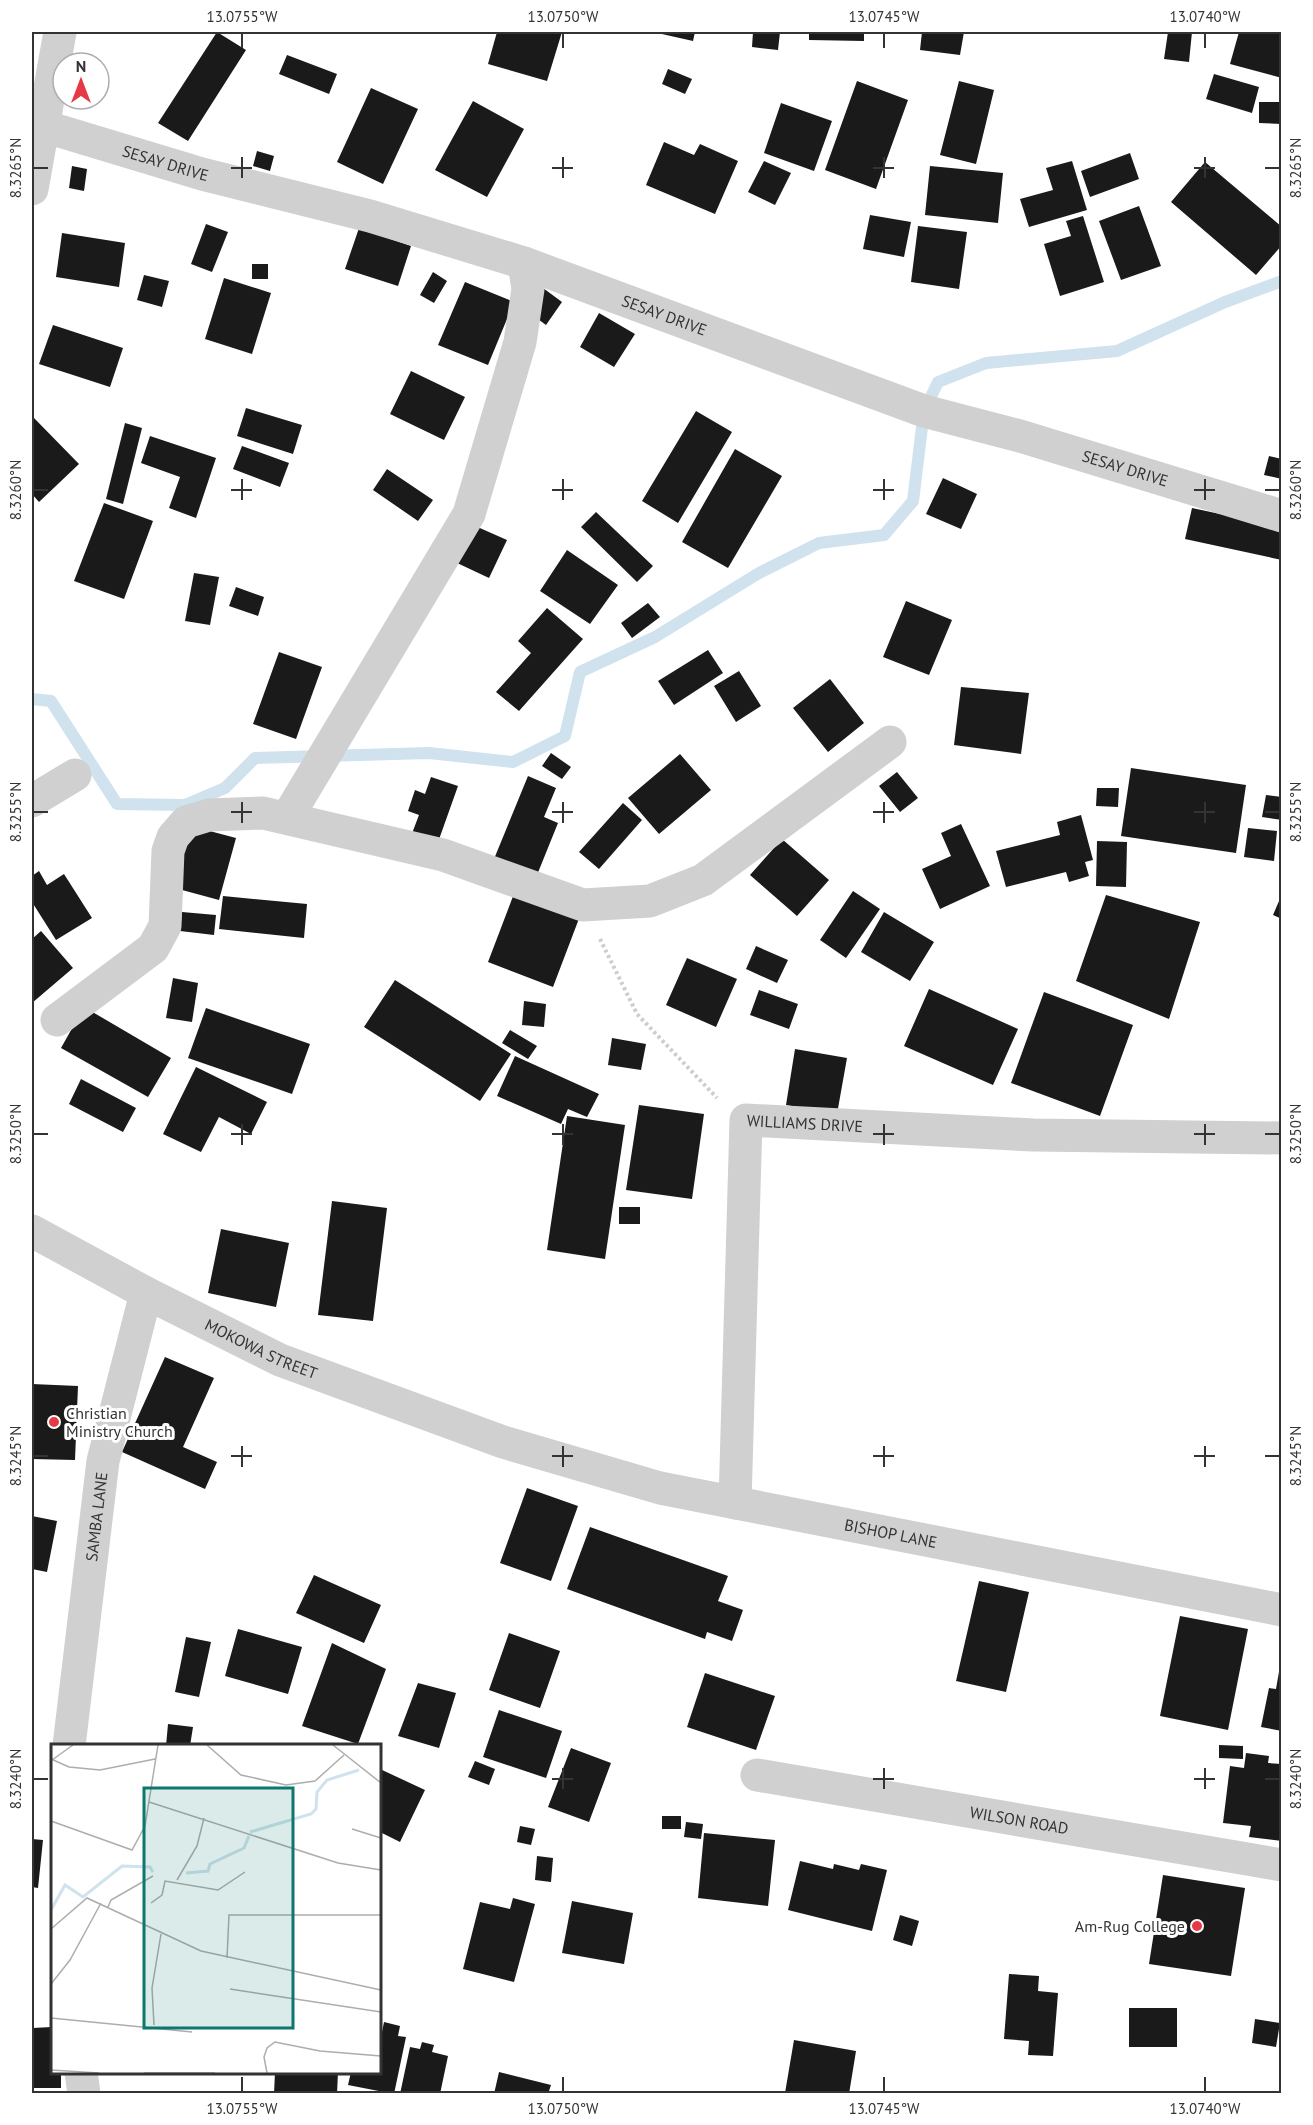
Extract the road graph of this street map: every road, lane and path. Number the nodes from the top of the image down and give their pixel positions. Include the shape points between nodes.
1 (60, 32) edge
2 (43, 126) junction
3 (32, 189) edge
4 (524, 263) junction
5 (1281, 516) edge
6 (890, 742) dead end
7 (75, 775) dead end
8 (32, 801) edge
9 (287, 818) junction
10 (583, 905) junction
11 (57, 1020) dead end
12 (746, 1120) junction
13 (1281, 1138) edge
14 (32, 1231) edge
15 (146, 1293) junction
16 (503, 1442) joint
17 (735, 1503) junction
18 (1281, 1610) edge
19 (69, 1744) edge
20 (757, 1775) dead end
21 (1281, 1864) edge
22 (81, 2074) edge
23 (84, 2094) edge

1 - 2 street
2 - 3 street
2 - 4 street, SESAY DRIVE via 202,174 370,216
4 - 5 street, SESAY DRIVE via 924,411 1031,439
4 - 9 street via 528,289 520,342 469,514
6 - 10 street via 703,880 650,901
7 - 8 street
9 - 10 street via 443,855
9 - 11 street via 240,813 209,815 186,822 173,837 168,851 165,926 153,948
10 - 12 path, WILLIAMS DRIVE via 637,1014 718,1099
12 - 13 street, WILLIAMS DRIVE via 1033,1136
12 - 17 street
14 - 15 street, MOKOWA STREET
15 - 16 street, MOKOWA STREET via 280,1360
15 - 19 street, SAMBA LANE via 103,1461
16 - 17 street, BISHOP LANE via 660,1488
17 - 18 street, BISHOP LANE
20 - 21 street, WILSON ROAD
22 - 23 street

